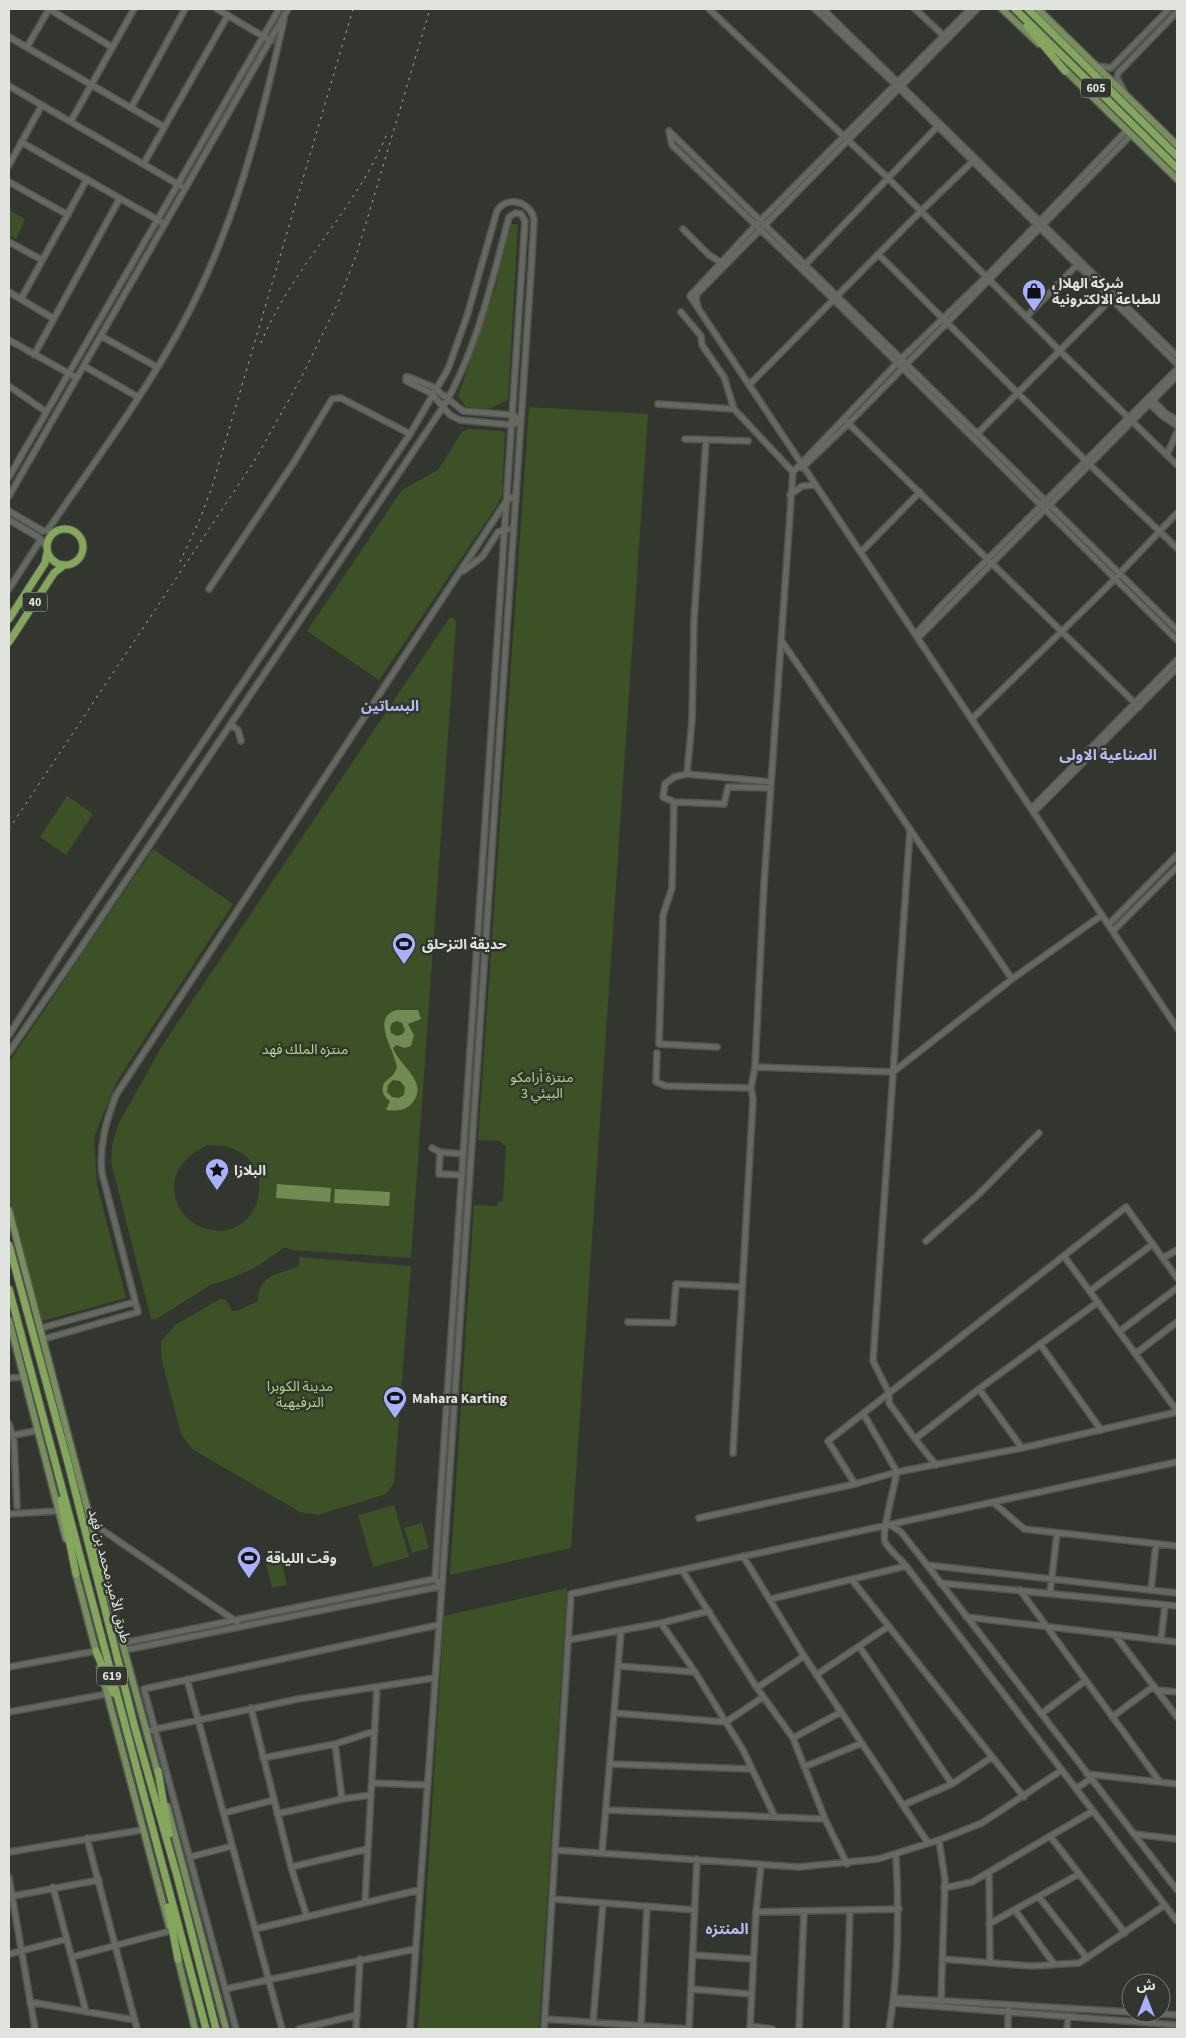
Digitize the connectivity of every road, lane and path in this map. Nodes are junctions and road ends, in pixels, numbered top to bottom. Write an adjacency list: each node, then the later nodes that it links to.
1 (49, 9): 26 (street); 27 (street)
2 (134, 9): 27 (street)
3 (185, 9): 37 (street)
4 (217, 9): 19 (street)
5 (279, 9): 23 (street)
6 (288, 9): 20 (street)
7 (710, 9): 42 (street)
8 (815, 9): 31 (street)
9 (823, 9): 31 (street)
10 (915, 9): 21 (street)
11 (970, 9): 21 (street)
12 (977, 9): 24 (street)
13 (1002, 9): 29 (main road)
14 (1013, 9): 29 (highway); 49 (highway, 605)
15 (1028, 9): 45 (highway, 605)
16 (1038, 9): 28 (main road)
17 (1169, 9): 28 (street)
18 (1177, 12): 33 (street)
19 (228, 15): 23 (street); 39 (street)
20 (284, 19): 25 (street); 102 (street)
21 (943, 35): 24 (street); 31 (street)
22 (9, 36): 26 (street)
23 (264, 36): 25 (street); 56 (street)
24 (947, 40): 31 (street)
25 (271, 41): 57 (street)
26 (27, 47): 30 (street)
27 (112, 47): 30 (street)
28 (1095, 65): 33 (main road)
29 (1065, 70): 41 (main road)
30 (91, 84): 37 (street); 38 (street)
31 (898, 85): 34 (street); 36 (street); 40 (street); 46 (street)
32 (9, 86): 35 (street)
33 (1126, 96): 44 (main road)
34 (876, 104): 36 (street); 42 (street)
35 (42, 105): 38 (street); 43 (street)
36 (882, 106): 42 (street)
37 (131, 108): 39 (street)
38 (71, 121): 47 (street)
39 (164, 127): 47 (street)
40 (937, 127): 46 (street); 51 (street)
41 (1129, 132): 53 (main road); 70 (street)
42 (845, 138): 51 (street); 68 (street); 71 (street)
43 (21, 142): 48 (street); 52 (street)
44 (1177, 145)
45 (1177, 156)
46 (975, 160): 61 (street); 70 (street)
47 (144, 163): 56 (street)
48 (9, 165)
49 (1177, 168)
50 (715, 177): 55 (street); 55 (street); 59 (street)
51 (888, 178): 61 (street); 78 (street)
52 (87, 179): 58 (street); 63 (street)
53 (1177, 179)
54 (9, 182): 63 (street)
55 (711, 182): 62 (street)
56 (178, 184): 57 (street); 65 (street)
57 (185, 189): 69 (street)
58 (120, 198): 65 (street); 89 (street)
59 (748, 209): 62 (street); 68 (street)
60 (497, 211): 64 (street); 66 (street); 109 (street)
61 (921, 211): 75 (street); 81 (street)
62 (744, 214): 72 (street)
63 (68, 216): 76 (street)
64 (509, 217): 67 (street); 114 (street)
65 (158, 219): 69 (street); 104 (street)
66 (534, 220): 67 (street); 122 (street)
67 (526, 221): 120 (street)
68 (761, 221): 71 (street); 72 (street)
69 (165, 224): 92 (street)
70 (1039, 224): 79 (street); 81 (street); 83 (street)
71 (765, 225): 72 (street); 78 (street)
72 (758, 228): 77 (street); 80 (street)
73 (683, 229): 77 (street)
74 (9, 242): 76 (street)
75 (878, 254): 84 (street); 88 (street)
76 (42, 260): 85 (street)
77 (723, 263): 107 (street)
78 (806, 264): 80 (street); 84 (street)
79 (1076, 265): 83 (street); 87 (street)
80 (800, 269): 84 (street)
81 (987, 278): 87 (street); 88 (street); 91 (street)
82 (9, 292): 85 (street)
83 (1113, 297): 94 (street); 96 (street); 99 (street)
84 (836, 298): 97 (street); 100 (street); 107 (street)
85 (21, 299): 89 (street)
86 (681, 312): 118 (street)
87 (1027, 316): 94 (street)
88 (943, 318): 90 (street); 91 (street)
89 (54, 319): 95 (street)
90 (938, 323): 91 (street); 97 (street)
91 (947, 323): 98 (street); 110 (street)
92 (101, 336): 101 (street); 102 (street)
93 (9, 340): 95 (street)
94 (1060, 351): 110 (street); 123 (street)
95 (34, 355): 104 (street)
96 (1177, 356)
97 (902, 358): 98 (street); 100 (street)
98 (906, 362): 100 (street); 129 (street)
99 (1177, 364)
100 (900, 365): 121 (street); 125 (street); 131 (street)
101 (84, 366): 106 (street); 113 (street)
102 (157, 367): 113 (street)
103 (1177, 369): 123 (street)
104 (67, 374): 106 (street); 119 (street)
105 (1177, 376): 115 (street)
106 (77, 378): 144 (street)
107 (749, 385): 137 (street)
108 (10, 387): 111 (street); 119 (street)
109 (437, 390): 112 (street); 112 (street); 114 (street)
110 (1018, 392): 129 (street); 136 (street)
111 (9, 394)
112 (434, 396): 117 (street); 130 (street)
113 (138, 397): 154 (street)
114 (447, 399): 117 (street); 120 (street)
115 (1152, 402): 123 (street); 124 (street); 127 (street)
116 (658, 404): 118 (street)
117 (443, 407): 126 (street); 182 (street)
118 (734, 409): 139 (street)
119 (46, 411): 140 (street)
120 (513, 416): 122 (street); 126 (street)
121 (844, 418): 125 (street); 137 (street)
122 (521, 420): 126 (street); 146 (street)
123 (1131, 420): 135 (street); 136 (street)
124 (1177, 420)
125 (848, 423): 137 (street); 142 (street)
126 (512, 425): 145 (street)
127 (1177, 426)
128 (1177, 432): 135 (street)
129 (978, 433): 131 (street); 147 (street)
130 (410, 434): 166 (street); 205 (street)
131 (973, 438): 148 (street)
132 (684, 439): 133 (street)
133 (706, 440): 134 (street); 184 (street)
134 (748, 441)
135 (1167, 455): 138 (street)
136 (1088, 463): 147 (street); 155 (street)
137 (802, 465): 139 (street); 141 (street)
138 (1177, 465)
139 (793, 472): 143 (street)
140 (9, 477)
141 (816, 485): 143 (street); 159 (street)
142 (920, 492): 159 (street); 160 (street)
143 (790, 495): 173 (street)
144 (9, 496)
145 (508, 500): 146 (street); 153 (street); 162 (street)
146 (516, 500): 152 (street)
147 (1047, 502): 148 (street); 163 (street)
148 (1043, 508): 160 (street); 164 (street)
149 (9, 511): 154 (street)
150 (1177, 514): 155 (street)
151 (9, 520): 156 (street)
152 (514, 525): 153 (street); 168 (street)
153 (506, 529): 162 (street); 167 (street)
154 (51, 531): 158 (highway); 161 (highway)
155 (1159, 532): 157 (street); 163 (street)
156 (41, 539): 158 (street); 165 (street)
157 (1177, 548)
158 (47, 549): 161 (highway); 169 (highway, 40)
159 (861, 552): 172 (street)
160 (991, 561): 170 (street); 172 (street)
161 (64, 565): 175 (highway, 40)
162 (460, 573): 237 (street)
163 (1119, 573): 164 (street); 171 (street)
164 (1114, 578): 170 (street); 174 (street)
165 (9, 589)
166 (209, 589)
167 (502, 589): 168 (street); 179 (street)
168 (509, 589): 180 (street)
169 (9, 619)
170 (1061, 630): 178 (street); 181 (street)
171 (1177, 630)
172 (917, 636): 181 (street)
173 (781, 640): 185 (street); 191 (street)
174 (1177, 640)
175 (9, 642)
176 (1177, 660): 178 (street)
177 (1177, 668): 178 (street)
178 (1137, 705): 190 (street)
179 (493, 713): 180 (street); 188 (street)
180 (501, 714): 189 (street)
181 (972, 719): 190 (street)
182 (231, 725): 183 (street); 207 (street)
183 (241, 741)
184 (687, 774): 185 (street); 187 (street)
185 (771, 782): 186 (street)
186 (771, 788): 187 (street); 209 (street)
187 (674, 802): 206 (street)
188 (487, 809): 189 (street); 197 (street)
189 (494, 810): 198 (street)
190 (1033, 810): 196 (street)
191 (910, 830): 201 (street); 210 (street)
192 (1177, 855): 194 (street)
193 (1177, 867): 195 (street)
194 (1139, 894): 195 (street); 199 (street)
195 (1144, 900): 200 (street)
196 (1102, 915): 199 (street); 201 (street)
197 (479, 917): 198 (street); 202 (street)
198 (487, 918): 203 (street)
199 (1108, 924): 200 (street)
200 (1113, 931): 204 (street)
201 (1012, 979): 210 (street)
202 (473, 1014): 203 (street); 213 (street)
203 (481, 1014): 214 (street)
204 (1177, 1028)
205 (9, 1036)
206 (717, 1047)
207 (9, 1052)
208 (657, 1053): 211 (street)
209 (755, 1067): 210 (street); 211 (street)
210 (893, 1072): 252 (street)
211 (751, 1088): 233 (street)
212 (1039, 1133): 224 (street)
213 (464, 1145): 214 (street); 217 (street)
214 (472, 1146): 220 (street)
215 (432, 1148): 216 (street)
216 (440, 1152): 217 (street); 218 (street)
217 (464, 1154): 218 (street)
218 (462, 1175): 219 (street)
219 (461, 1189): 220 (street); 222 (street)
220 (468, 1190): 223 (street)
221 (9, 1210): 242 (main road)
222 (459, 1225): 223 (street); 230 (street)
223 (466, 1226): 231 (street)
224 (926, 1241)
225 (1153, 1244): 228 (street); 229 (street); 236 (street)
226 (9, 1245): 266 (highway, طريق الأمير محمد بن فهد / 619)
227 (1177, 1250): 229 (street)
228 (1064, 1256): 236 (street); 252 (street)
229 (1163, 1258): 232 (street)
230 (456, 1262): 231 (street); 246 (street)
231 (464, 1263): 247 (street)
232 (1177, 1278)
233 (741, 1287): 240 (street); 264 (street)
234 (1177, 1288): 243 (street)
235 (9, 1289): 260 (highway, طريق الأمير محمد بن فهد / 619)
236 (1090, 1290): 238 (street)
237 (135, 1302): 242 (street); 244 (street)
238 (1098, 1302): 243 (street); 245 (street)
239 (9, 1320): 250 (main road)
240 (628, 1322)
241 (1177, 1322): 248 (street)
242 (41, 1328): 244 (main road)
243 (1120, 1331): 248 (street)
244 (44, 1339): 275 (main road)
245 (1040, 1344): 251 (street); 257 (street)
246 (451, 1345): 247 (street); 261 (street)
247 (458, 1346): 262 (street)
248 (1136, 1354): 253 (street)
249 (9, 1378): 250 (street)
250 (24, 1378): 256 (main road)
251 (979, 1389): 259 (street); 263 (street)
252 (889, 1392): 254 (street); 259 (street)
253 (1177, 1412): 257 (street)
254 (863, 1413): 268 (street); 269 (street)
255 (9, 1424): 258 (street)
256 (39, 1430): 258 (street); 272 (main road)
257 (1101, 1430): 263 (street)
258 (10, 1435): 271 (street)
259 (915, 1439): 267 (street)
260 (49, 1441): 286 (highway); 340 (highway, طريق الأمير محمد بن فهد / 619)
261 (444, 1442): 262 (street); 277 (street)
262 (452, 1442): 278 (street)
263 (1022, 1448): 267 (street)
264 (733, 1453)
265 (1177, 1462): 270 (street)
266 (68, 1463): 290 (highway); 391 (highway, طريق الأمير محمد بن فهد / 619)
267 (936, 1465): 268 (street)
268 (897, 1472): 269 (street); 276 (street)
269 (856, 1484): 274 (street)
270 (993, 1502): 276 (street); 279 (street)
271 (17, 1506)
272 (58, 1512): 273 (street); 286 (main road)
273 (9, 1514)
274 (699, 1518)
275 (92, 1523): 290 (main road); 302 (street)
276 (887, 1523): 282 (street); 283 (street); 284 (street)
277 (438, 1527): 278 (street); 287 (street)
278 (446, 1527): 292 (street)
279 (1056, 1533): 280 (street); 288 (street)
280 (1156, 1544): 281 (street); 294 (street)
281 (1177, 1546)
282 (743, 1556): 285 (street); 297 (street)
283 (927, 1565): 288 (street); 291 (street)
284 (906, 1566): 289 (street); 350 (street)
285 (682, 1570): 300 (street); 310 (street)
286 (76, 1574): 315 (main road)
287 (435, 1579): 292 (street); 302 (street)
288 (1051, 1579): 294 (street); 295 (street)
289 (852, 1580): 297 (street); 307 (street)
290 (106, 1583): 314 (main road)
291 (940, 1583): 293 (street); 301 (street)
292 (442, 1586): 305 (street); 306 (street)
293 (1020, 1590): 295 (street); 304 (street)
294 (1151, 1590): 296 (street)
295 (1050, 1593): 298 (street)
296 (1177, 1593)
297 (771, 1599): 316 (street)
298 (1165, 1605): 299 (street); 311 (street)
299 (1177, 1606)
300 (709, 1611): 303 (street); 325 (street)
301 (966, 1617): 304 (street); 334 (street)
302 (236, 1621): 306 (street); 314 (street)
303 (661, 1623): 308 (street); 319 (street)
304 (1043, 1624): 309 (street); 323 (street)
305 (438, 1625): 321 (street); 322 (street)
306 (241, 1626): 314 (street)
307 (889, 1626): 313 (street); 345 (street)
308 (621, 1631): 310 (street); 317 (street)
309 (1115, 1635): 311 (street); 326 (street)
310 (568, 1640): 380 (street)
311 (1161, 1640): 312 (street)
312 (1177, 1642)
313 (859, 1646): 320 (street); 356 (street)
314 (124, 1647): 339 (main road)
315 (96, 1651): 318 (street); 328 (main road); 340 (highway)
316 (804, 1656): 320 (street); 325 (street)
317 (618, 1666): 319 (street); 333 (street)
318 (9, 1667)
319 (695, 1672): 338 (street)
320 (816, 1674): 332 (street)
321 (434, 1678): 324 (street); 355 (street)
322 (188, 1679): 337 (street); 339 (street)
323 (1085, 1681): 334 (street); 335 (street)
324 (377, 1687): 330 (street); 341 (street)
325 (757, 1688): 329 (street)
326 (1155, 1688): 327 (street); 335 (street); 336 (street)
327 (1177, 1692)
328 (107, 1694): 331 (street); 370 (main road)
329 (763, 1697): 338 (street); 342 (street)
330 (251, 1708): 337 (street); 346 (street)
331 (9, 1712)
332 (841, 1712): 342 (street); 343 (street)
333 (614, 1713): 338 (street); 347 (street)
334 (1041, 1714): 352 (street)
335 (1112, 1717): 353 (street)
336 (1177, 1717)
337 (200, 1720): 339 (street); 366 (street)
338 (726, 1722): 349 (street)
339 (150, 1730): 351 (main road); 384 (street)
340 (126, 1731): 371 (highway, طريق الأمير محمد بن فهد / 619)
341 (375, 1731): 344 (street); 354 (street)
342 (793, 1738): 348 (street)
343 (862, 1743): 348 (street); 363 (street)
344 (335, 1744): 346 (street); 361 (street)
345 (992, 1757): 356 (street); 360 (street)
346 (264, 1758): 362 (street)
347 (610, 1764): 349 (street); 364 (street)
348 (804, 1767): 369 (street)
349 (752, 1769): 368 (street)
350 (1062, 1770): 358 (street); 360 (street)
351 (158, 1771): 391 (highway); 455 (main road)
352 (1088, 1776): 353 (street); 358 (street); 372 (street)
353 (1160, 1782): 357 (street)
354 (372, 1783): 355 (street); 359 (street)
355 (426, 1784): 396 (street)
356 (952, 1784): 363 (street)
357 (1177, 1784)
358 (1076, 1789): 365 (street)
359 (371, 1795): 361 (street); 379 (street)
360 (1024, 1797): 376 (street)
361 (342, 1798): 367 (street)
362 (274, 1800): 366 (street); 367 (street)
363 (903, 1805): 377 (street)
364 (606, 1810): 368 (street); 382 (street)
365 (1093, 1811): 373 (street); 403 (street)
366 (224, 1813): 378 (street)
367 (278, 1814): 387 (street)
368 (774, 1815): 369 (street)
369 (825, 1819): 386 (street)
370 (142, 1830): 374 (street); 415 (main road)
371 (153, 1833): 425 (highway); 453 (highway, طريق الأمير محمد بن فهد / 619)
372 (1134, 1834): 375 (street); 397 (street)
373 (1050, 1836): 389 (street); 390 (street)
374 (87, 1838): 381 (street); 393 (street)
375 (1177, 1839)
376 (939, 1840): 377 (street); 395 (street)
377 (928, 1843): 383 (street)
378 (232, 1846): 384 (street); 414 (street)
379 (367, 1849): 387 (street); 401 (street)
380 (555, 1850): 382 (street); 400 (street)
381 (9, 1852)
382 (602, 1853): 385 (street)
383 (896, 1855): 386 (street); 405 (street)
384 (190, 1857): 432 (street)
385 (697, 1859): 388 (street); 406 (street)
386 (847, 1864): 388 (street)
387 (291, 1866): 411 (street)
388 (761, 1866): 409 (street)
389 (989, 1872): 395 (street); 413 (street)
390 (1079, 1874): 399 (street); 416 (street)
391 (177, 1876): 454 (highway, طريق الأمير محمد بن فهد / 619)
392 (9, 1878): 398 (street)
393 (99, 1880): 394 (street); 418 (street)
394 (53, 1887): 398 (street); 417 (street)
395 (944, 1888): 427 (street)
396 (419, 1890): 401 (street); 419 (street)
397 (1177, 1890)
398 (13, 1896): 420 (street)
399 (1039, 1897): 407 (street); 424 (street)
400 (552, 1899): 402 (street); 444 (street)
401 (365, 1902): 411 (street)
402 (603, 1903): 404 (street); 446 (street)
403 (1165, 1905): 412 (street); 416 (street)
404 (647, 1906): 406 (street); 448 (street)
405 (899, 1909): 408 (street); 435 (street)
406 (695, 1910): 422 (street)
407 (1015, 1910): 413 (street); 430 (street)
408 (850, 1911): 410 (street); 465 (street)
409 (756, 1912): 410 (street); 426 (street)
410 (804, 1912): 464 (street)
411 (306, 1917): 414 (street)
412 (1177, 1921)
413 (989, 1924): 429 (street)
414 (255, 1929): 431 (street)
415 (170, 1931): 418 (street); 425 (main road)
416 (1126, 1933): 424 (street)
417 (67, 1940): 420 (street); 423 (street)
418 (116, 1944): 423 (street); 445 (street)
419 (415, 1949): 428 (street); 460 (street)
420 (22, 1951): 421 (street); 437 (street)
421 (9, 1954)
422 (693, 1955): 426 (street); 433 (street)
423 (72, 1957): 440 (street)
424 (1087, 1958): 430 (street)
425 (178, 1959): 452 (main road)
426 (753, 1959): 434 (street)
427 (942, 1959): 429 (street); 436 (street)
428 (360, 1960): 431 (street); 442 (street)
429 (990, 1962): 430 (street)
430 (1054, 1964)
431 (267, 1979): 432 (street); 457 (street)
432 (225, 1989): 456 (street)
433 (691, 1989): 434 (street); 462 (street)
434 (752, 1994): 449 (street)
435 (894, 2000): 436 (street); 441 (street); 466 (street)
436 (940, 2001): 438 (street)
437 (30, 2002): 440 (street); 450 (street)
438 (1008, 2005): 439 (street); 441 (street)
439 (1121, 2011)
440 (86, 2012): 445 (street)
441 (1008, 2012): 443 (street); 467 (street)
442 (357, 2015): 458 (street); 459 (street)
443 (1068, 2016): 447 (street); 468 (street)
444 (545, 2019): 446 (street); 461 (street)
445 (134, 2020): 451 (street)
446 (593, 2022): 448 (street)
447 (1177, 2025)
448 (641, 2026): 462 (street)
449 (750, 2028): 463 (street)
450 (35, 2029)
451 (137, 2029)
452 (195, 2029)
453 (206, 2029)
454 (216, 2029)
455 (226, 2029)
456 (236, 2029)
457 (282, 2029)
458 (299, 2029)
459 (356, 2029)
460 (410, 2029)
461 (544, 2029)
462 (689, 2029)
463 (772, 2029)
464 (800, 2029)
465 (846, 2029)
466 (889, 2029)
467 (1008, 2029)
468 (1067, 2029)

